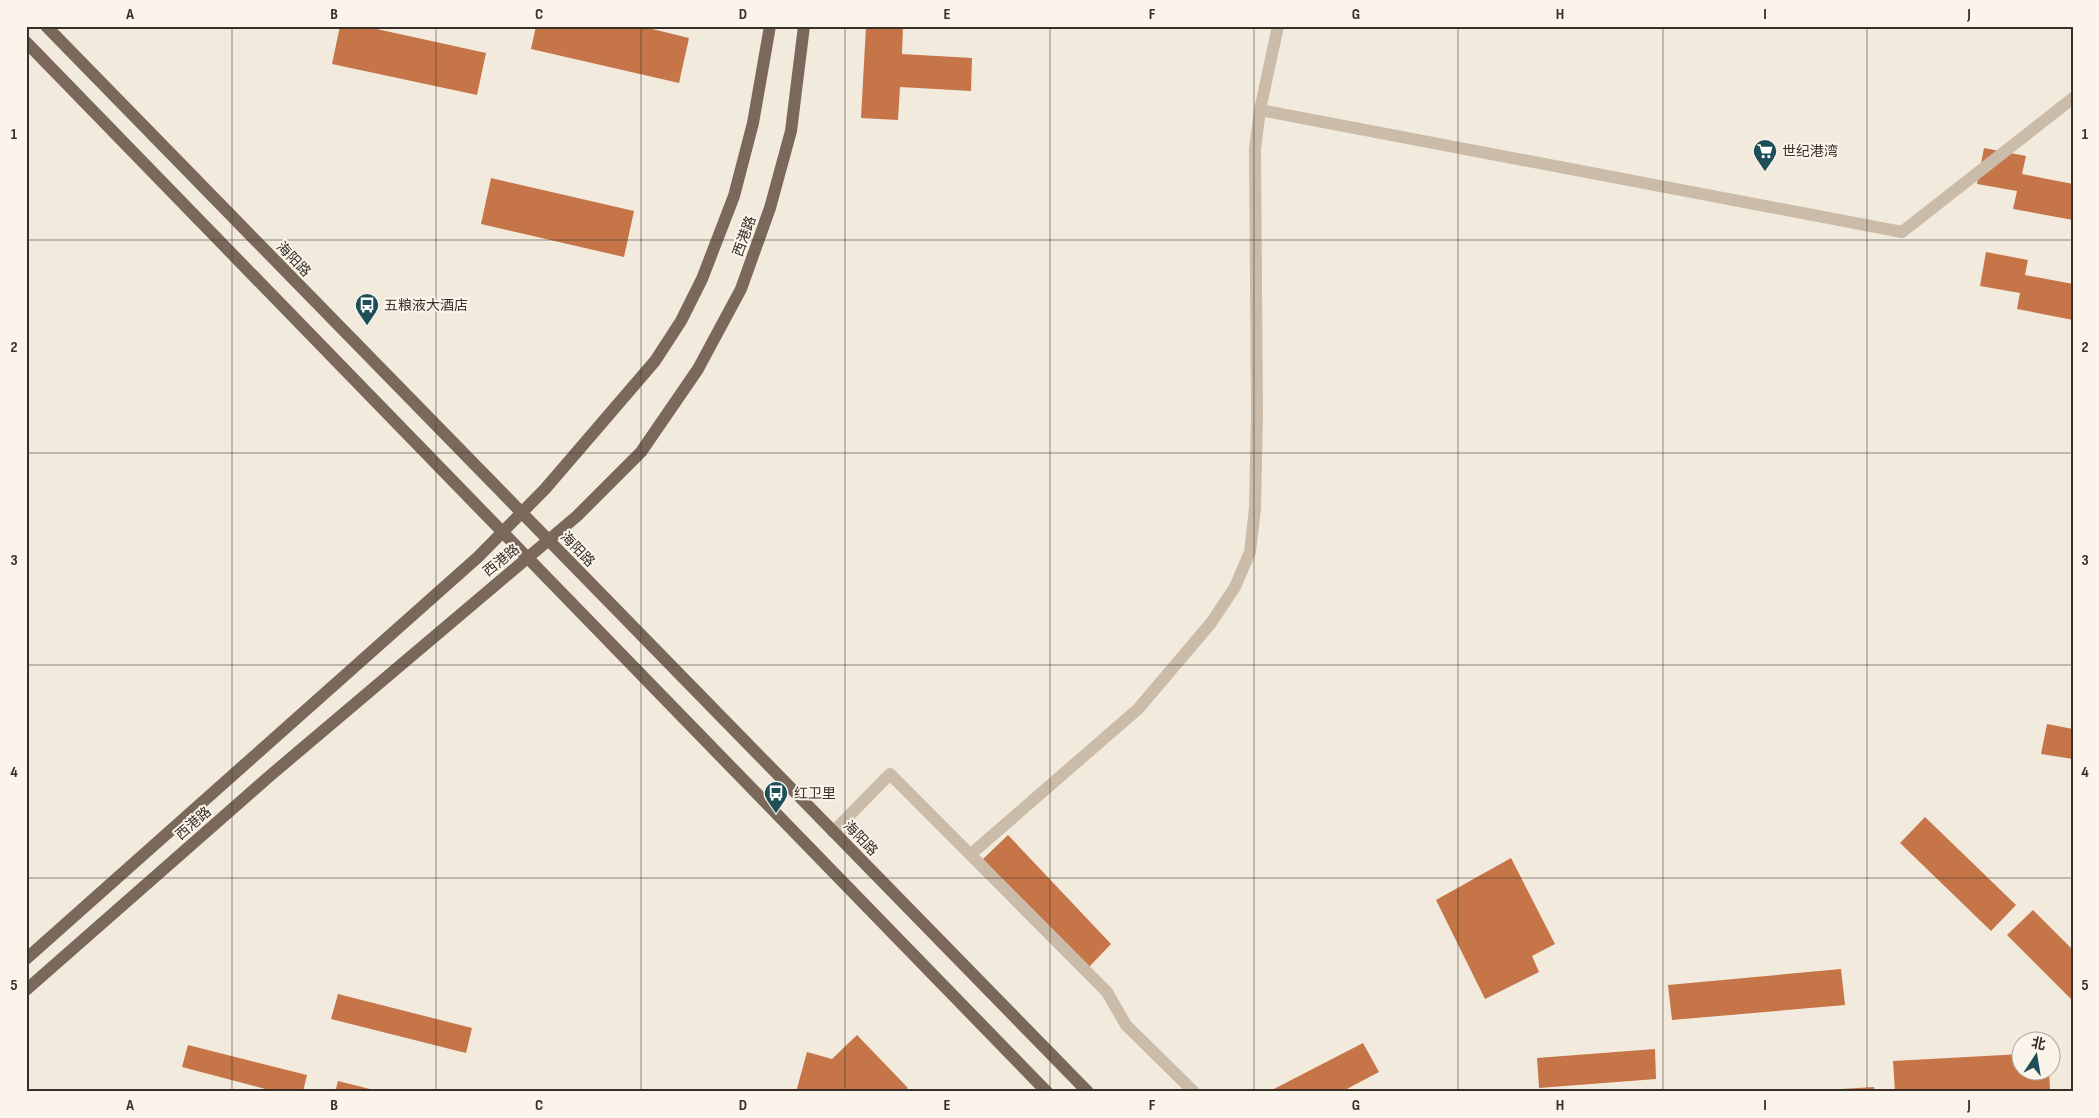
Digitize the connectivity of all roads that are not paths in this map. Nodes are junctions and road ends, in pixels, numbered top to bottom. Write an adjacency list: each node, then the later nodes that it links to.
1 (46, 26): 8 (main road, 海阳路)
2 (770, 26): 8 (main road, 西港路)
3 (804, 26): 10 (main road, 西港路)
4 (1278, 26): 7 (street)
5 (26, 42): 9 (main road)
6 (2073, 98): 7 (street)
7 (1260, 110): 13 (street)
8 (521, 514): 9 (main road, 西港路); 10 (main road, 海阳路)
9 (503, 532): 11 (main road); 14 (main road, 西港路)
10 (549, 540): 11 (main road, 西港路); 12 (main road, 海阳路)
11 (528, 558): 15 (main road, 西港路); 16 (main road)
12 (833, 832): 13 (street); 17 (main road, 海阳路)
13 (971, 854): 18 (street)
14 (26, 958)
15 (26, 990)
16 (1047, 1092)
17 (1088, 1092)
18 (1194, 1092)

